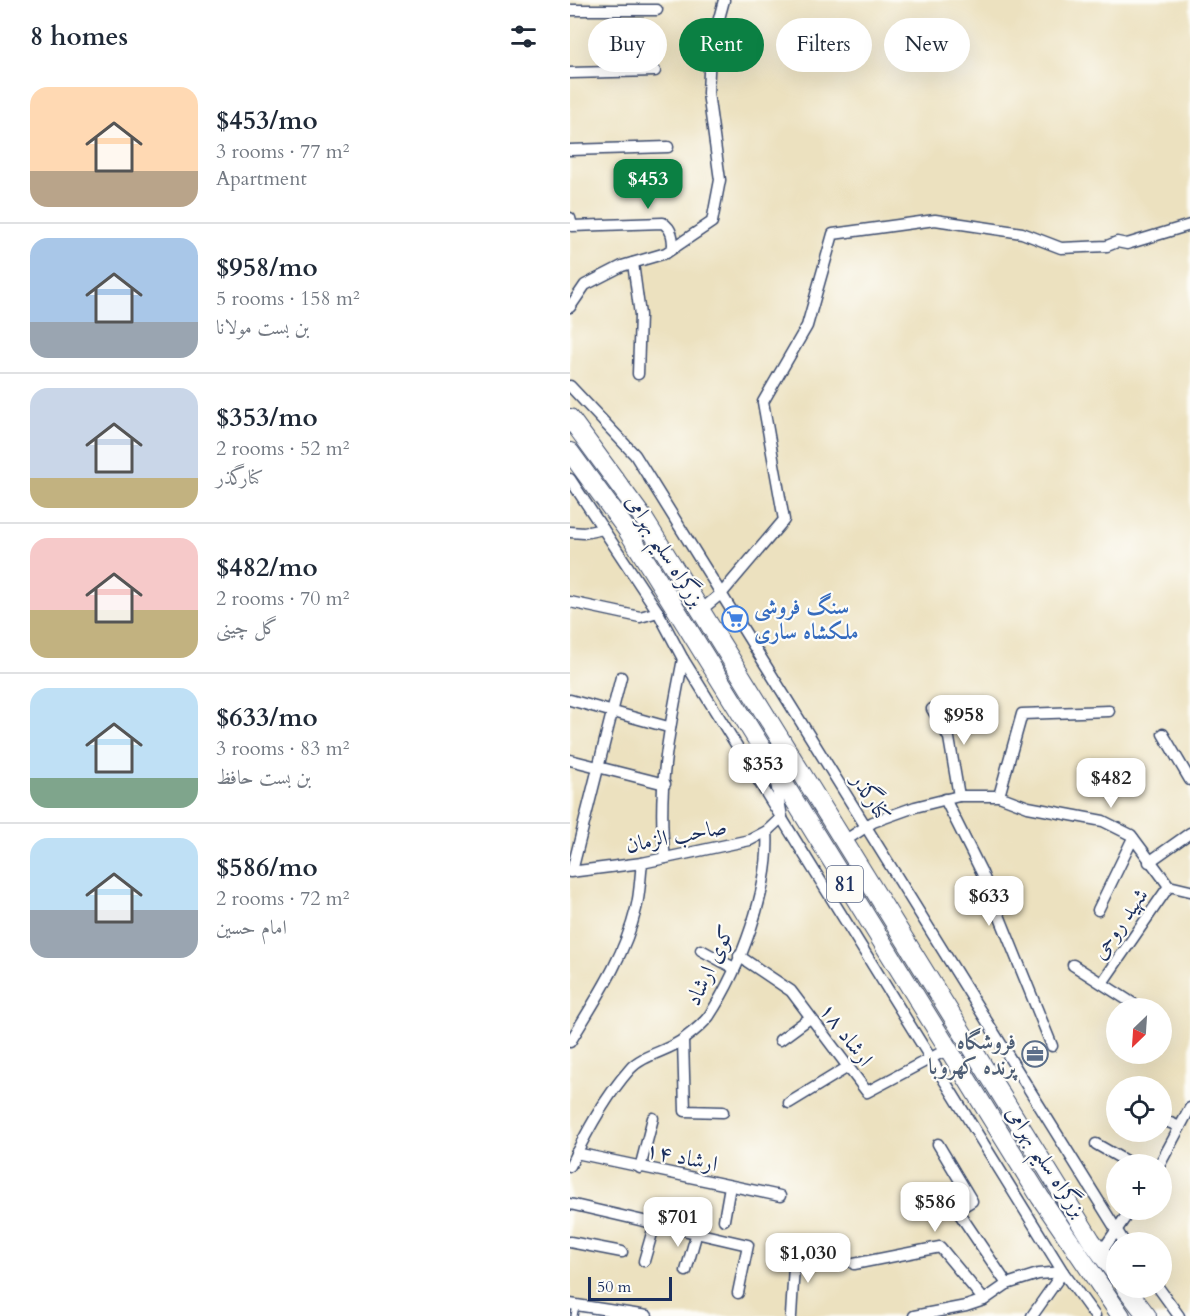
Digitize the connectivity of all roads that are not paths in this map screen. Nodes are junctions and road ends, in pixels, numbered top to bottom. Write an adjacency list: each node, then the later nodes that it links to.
1 (724, 0): 10 (street)
2 (570, 10): 3 (street)
3 (657, 10)
4 (612, 72): 5 (street)
5 (570, 73)
6 (668, 147): 7 (street)
7 (570, 150)
8 (570, 218): 10 (street)
9 (1190, 225): 20 (street)
10 (673, 247): 11 (street)
11 (633, 263): 12 (street); 13 (street)
12 (570, 307)
13 (638, 375)
14 (570, 386): 20 (street, کنارگذر)
15 (570, 418): 22 (highway, بزرگراه سلیم بهرامی / 81)
16 (570, 452): 33 (highway, بزرگراه سلیم بهرامی / 81)
17 (570, 479): 18 (street)
18 (603, 529): 19 (street); 23 (street)
19 (570, 532)
20 (722, 593): 22 (street); 41 (street, کنارگذر)
21 (570, 602): 23 (street)
22 (701, 610): 45 (highway, بزرگراه سلیم بهرامی / 81)
23 (658, 612): 24 (street)
24 (683, 659): 30 (street); 40 (street)
25 (621, 677): 28 (street)
26 (570, 700): 28 (street)
27 (932, 709): 37 (street)
28 (612, 711): 30 (street); 34 (street)
29 (1109, 711): 38 (street)
30 (668, 727): 36 (street)
31 (1163, 734): 35 (street)
32 (570, 760): 34 (street)
33 (773, 767): 40 (street); 52 (highway, بزرگراه سلیم بهرامی / 81)
34 (598, 768): 36 (street); 49 (street)
35 (1190, 780)
36 (664, 784): 46 (street)
37 (959, 796): 38 (street); 39 (street)
38 (999, 796): 44 (street)
39 (945, 799): 41 (street); 65 (street)
40 (782, 817): 42 (street, صاحب الزمان); 50 (street)
41 (867, 826): 45 (street); 90 (street, کنارگذر)
42 (767, 831): 46 (street, صاحب الزمان); 56 (street, کوی ارشاد)
43 (1190, 833): 48 (street)
44 (1133, 838): 48 (street); 54 (street)
45 (843, 842): 95 (highway, بزرگراه سلیم بهرامی / 81)
46 (665, 858): 47 (street, صاحب الزمان)
47 (642, 862): 49 (street, صاحب الزمان); 64 (street)
48 (1149, 862): 51 (street)
49 (571, 872)
50 (818, 876): 52 (street); 67 (street)
51 (1169, 886): 53 (street); 59 (street, شهید روحی)
52 (848, 889): 66 (highway, بزرگراه سلیم بهرامی / 81)
53 (1190, 891)
54 (1098, 910)
55 (701, 950): 58 (street)
56 (739, 956): 58 (street, کوی ارشاد); 61 (street, ارشاد ۱۸)
57 (1073, 965): 59 (street)
58 (734, 968): 62 (street, کوی ارشاد)
59 (1102, 983): 60 (street)
60 (1125, 998)
61 (810, 1018): 63 (street); 68 (street, ارشاد ۱۸)
62 (683, 1040): 71 (street); 77 (street, کوی ارشاد)
63 (780, 1040)
64 (570, 1042)
65 (1052, 1046)
66 (948, 1049): 67 (street); 84 (highway, بزرگراه سلیم بهرامی / 81)
67 (931, 1059): 68 (street, ارشاد ۱۸); 86 (street)
68 (848, 1067): 69 (street)
69 (789, 1102)
70 (1190, 1108): 74 (street)
71 (723, 1112)
72 (653, 1118): 81 (street)
73 (1172, 1124): 74 (street)
74 (1180, 1127): 79 (street)
75 (938, 1144): 101 (street)
76 (1096, 1144): 78 (street)
77 (576, 1153): 80 (street, کوی ارشاد); 81 (street, ارشاد ۱۴)
78 (1114, 1154)
79 (1165, 1154)
80 (570, 1166)
81 (640, 1168): 82 (street, ارشاد ۱۴)
82 (730, 1186): 83 (street, ارشاد ۱۴); 87 (street)
83 (780, 1196)
84 (1040, 1197): 86 (street); 113 (highway, بزرگراه سلیم بهرامی / 81)
85 (570, 1204): 89 (street)
86 (1021, 1205): 100 (street)
87 (724, 1220)
88 (1124, 1220): 90 (street)
89 (655, 1223): 91 (street); 96 (street)
90 (1116, 1231): 95 (street)
91 (697, 1232): 99 (street); 102 (street)
92 (570, 1242): 94 (street)
93 (795, 1249): 109 (street)
94 (622, 1252)
95 (1100, 1254): 97 (highway, بزرگراه سلیم بهرامی / 81)
96 (644, 1261)
97 (1106, 1262)
98 (854, 1264): 105 (street)
99 (686, 1271)
100 (1063, 1272): 101 (street); 111 (street); 112 (street)
101 (1007, 1284): 105 (street)
102 (738, 1293)
103 (1133, 1298): 114 (highway)
104 (1166, 1298): 115 (street)
105 (984, 1299): 110 (street)
106 (573, 1308): 107 (street)
107 (614, 1313): 108 (street)
108 (647, 1316)
109 (791, 1316)
110 (914, 1316)
111 (1032, 1316)
112 (1095, 1316)
113 (1121, 1316)
114 (1147, 1316)
115 (1179, 1316)

